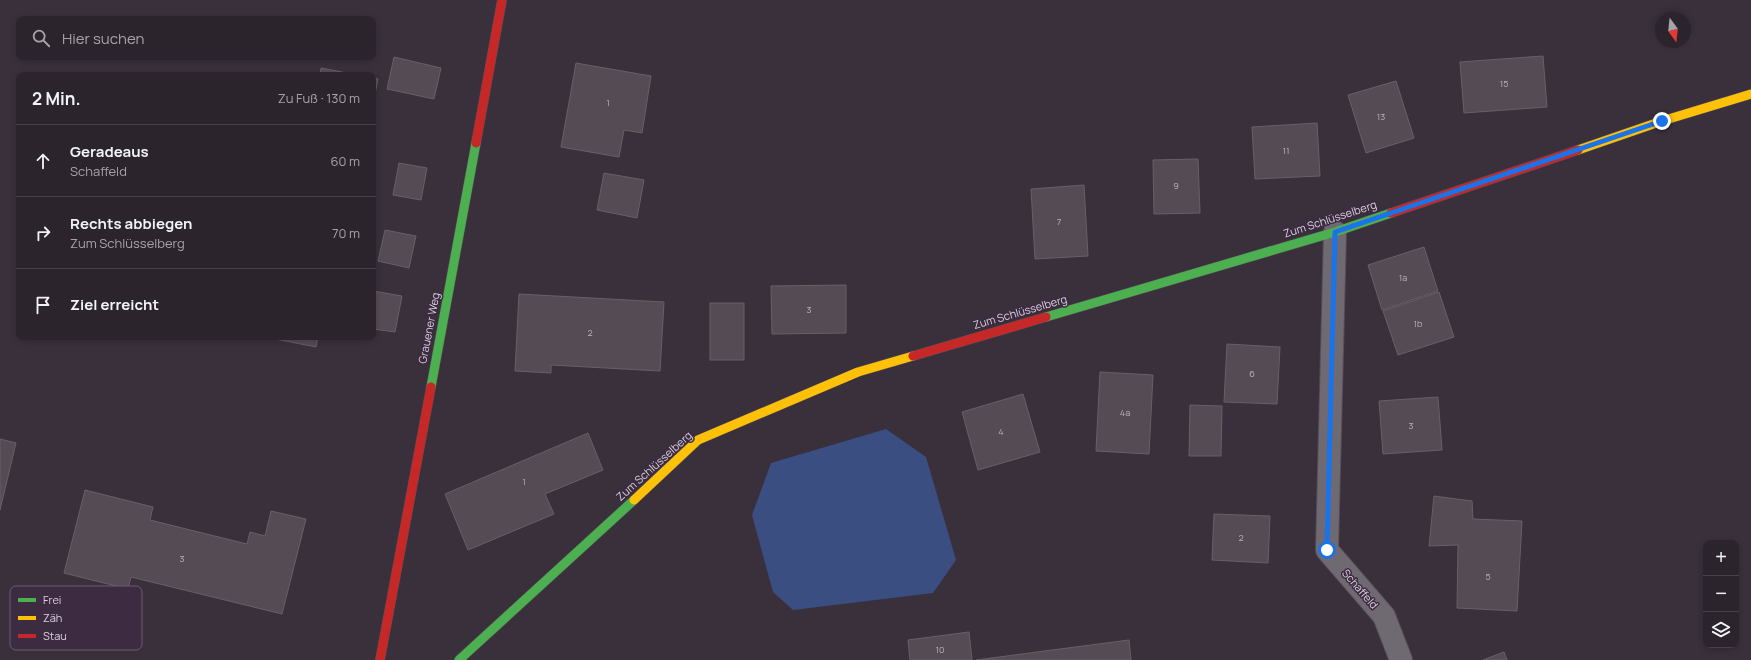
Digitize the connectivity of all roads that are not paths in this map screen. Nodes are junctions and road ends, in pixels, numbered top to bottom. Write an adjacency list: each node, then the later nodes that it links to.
1 (502, 0): 4 (street, Grauener Weg)
2 (1751, 94): 3 (street, Zum Schlüsselberg)
3 (1335, 232): 5 (street, Zum Schlüsselberg); 6 (street, Schaffeld)
4 (380, 660)
5 (459, 660)
6 (1401, 660)

